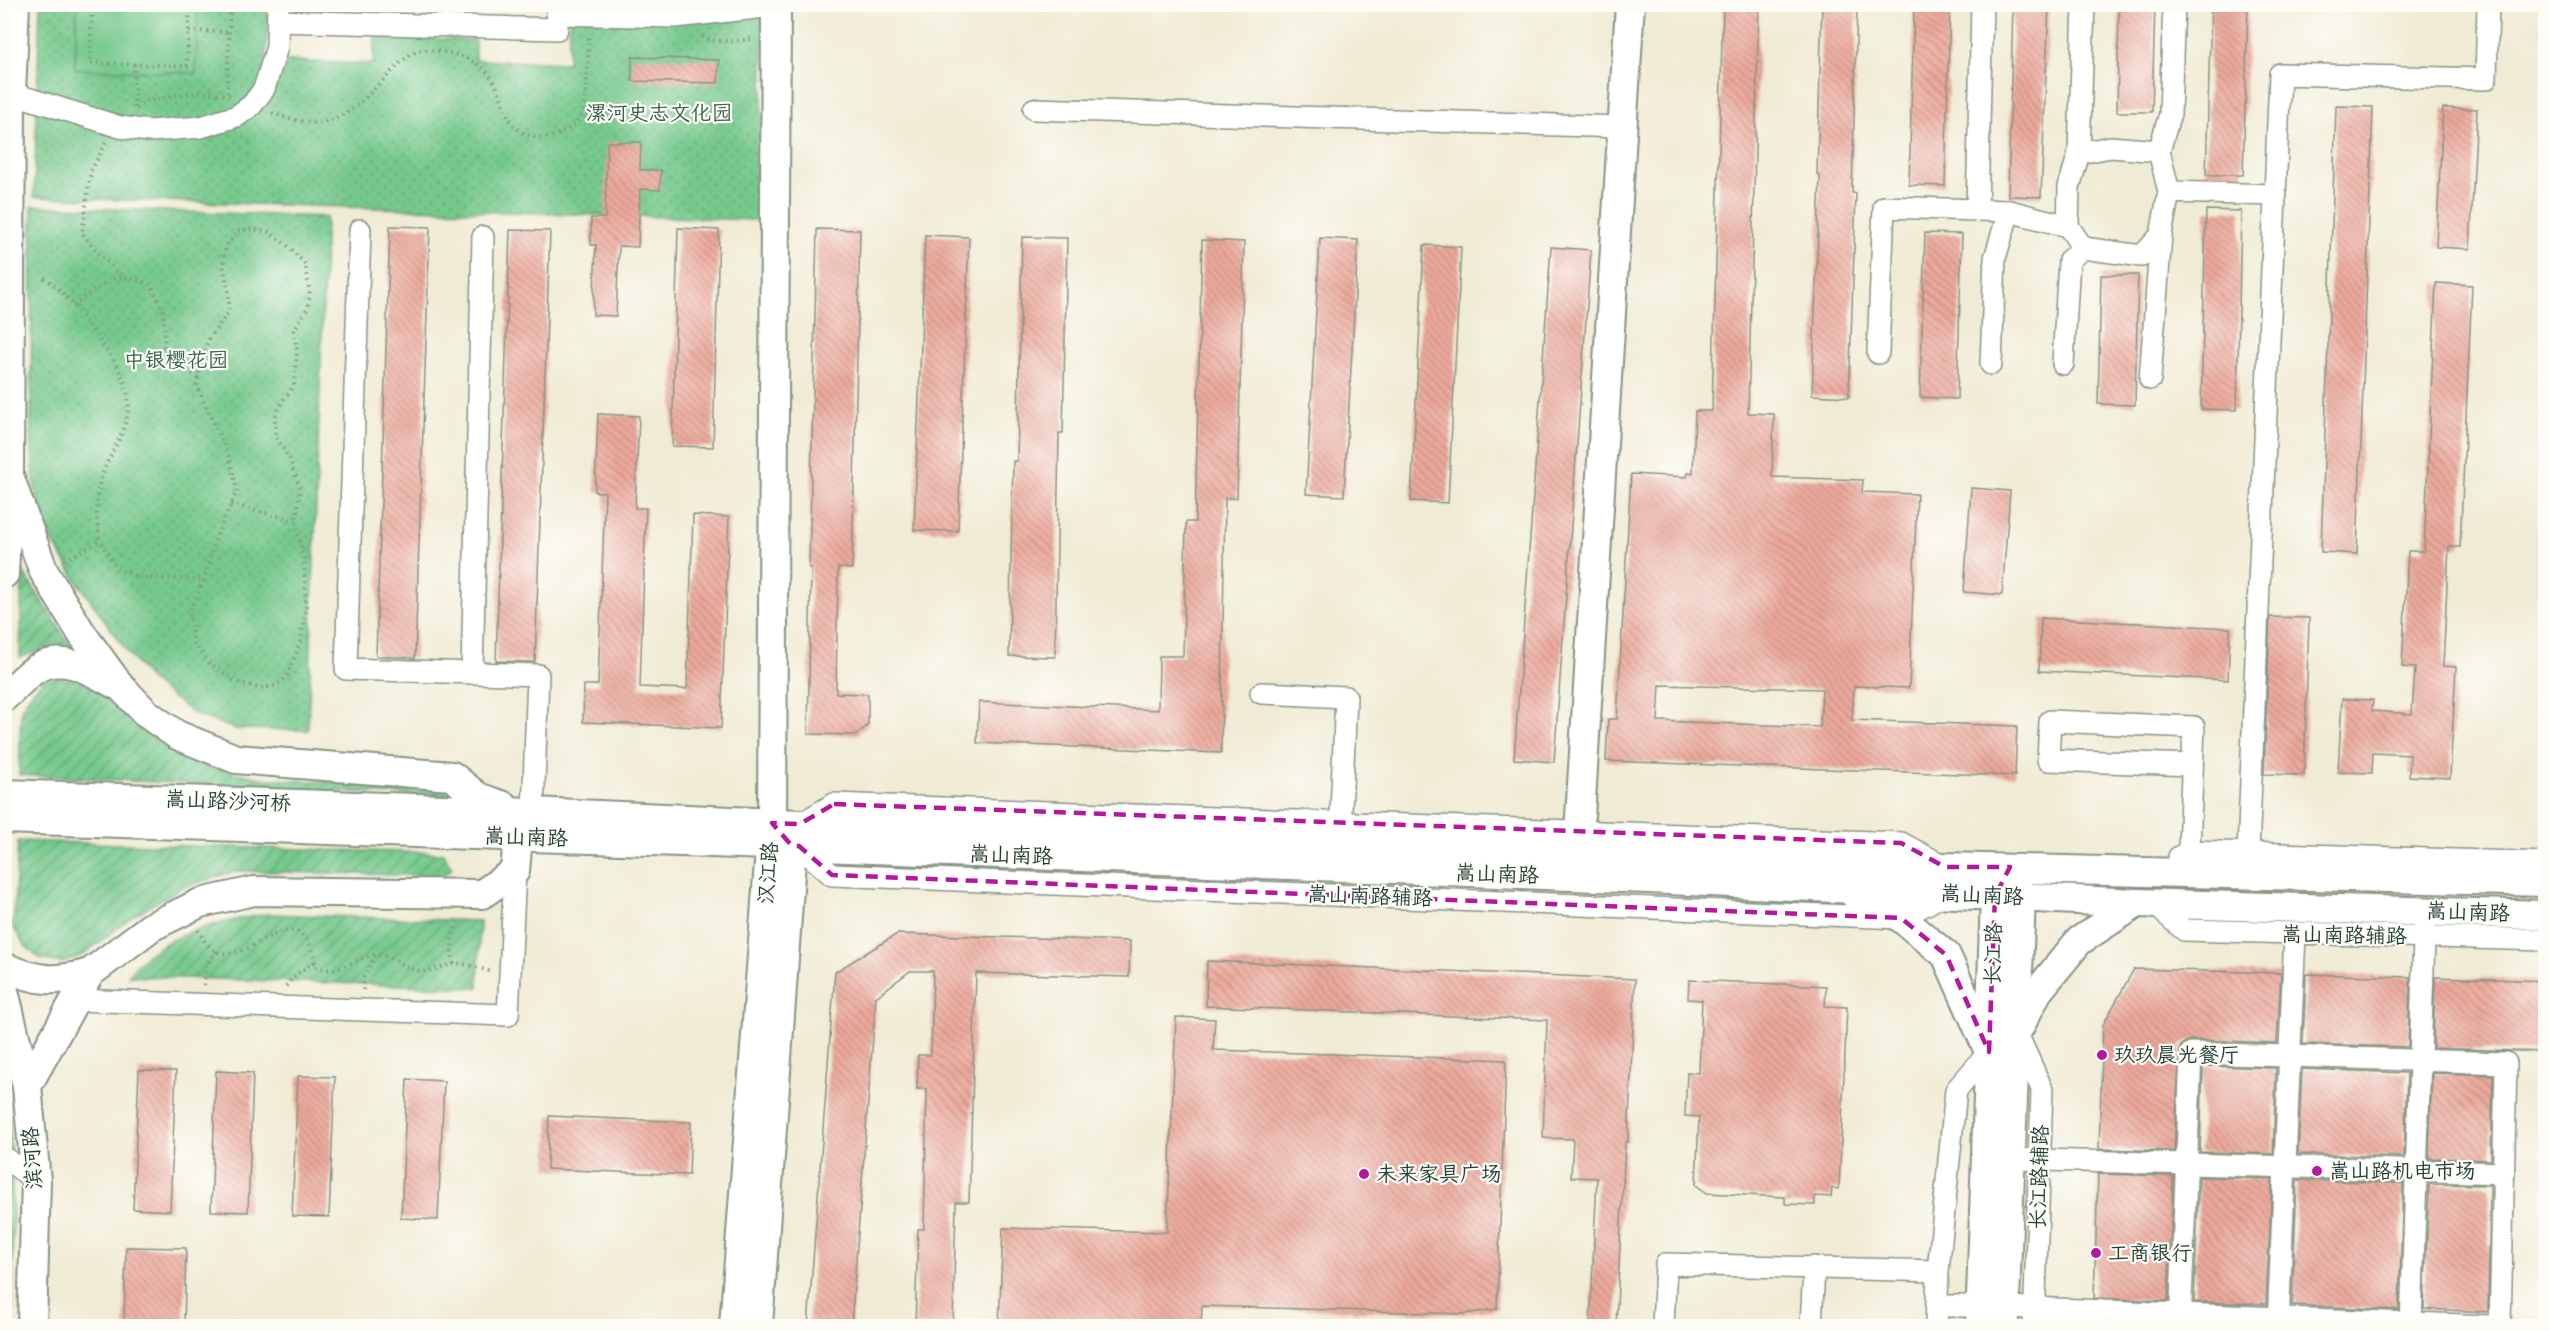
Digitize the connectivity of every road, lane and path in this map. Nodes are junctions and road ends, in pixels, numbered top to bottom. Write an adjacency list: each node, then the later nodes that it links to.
1 (15, 4): 17 (main road)
2 (92, 4): 16 (path)
3 (190, 4): 14 (path)
4 (230, 4): 15 (path)
5 (1630, 4): 22 (main road)
6 (1982, 4): 27 (street)
7 (2084, 4): 24 (street)
8 (2174, 4): 23 (street)
9 (2488, 4): 26 (street)
10 (776, 5): 13 (street); 59 (main road)
11 (558, 9): 12 (street); 13 (street)
12 (278, 13): 19 (street)
13 (597, 17): 19 (path)
14 (189, 31): 15 (path); 16 (path)
15 (229, 32): 18 (path)
16 (134, 64): 18 (path)
17 (11, 93): 21 (street); 42 (main road)
18 (227, 93): 19 (path)
19 (252, 105): 21 (street)
20 (1034, 109): 22 (street)
21 (120, 127): 35 (path)
22 (1623, 127): 60 (main road)
23 (2159, 151): 24 (street); 25 (street)
24 (2079, 153): 29 (street)
25 (2169, 192): 26 (street); 31 (street)
26 (2276, 195): 62 (street)
27 (1977, 210): 28 (street); 37 (street)
28 (2009, 211): 29 (street); 38 (street)
29 (2068, 226): 33 (street)
30 (360, 230): 50 (street)
31 (2161, 235): 33 (street); 41 (street)
32 (483, 237): 50 (street)
33 (2083, 248): 39 (street)
34 (44, 278): 36 (path)
35 (124, 278): 36 (path); 40 (path)
36 (74, 306): 46 (path)
37 (1878, 353)
38 (1991, 364)
39 (2062, 364)
40 (198, 378): 44 (path); 45 (path)
41 (2150, 380)
42 (7, 396): 43 (main road)
43 (9, 476): 47 (main road); 48 (main road)
44 (231, 504): 45 (path); 49 (path)
45 (296, 521): 49 (path)
46 (100, 541): 47 (path); 49 (path)
47 (44, 573): 51 (main road)
48 (4, 574)
49 (204, 580)
50 (472, 673): 57 (street)
51 (118, 685): 53 (main road); 57 (main road)
52 (1261, 693): 61 (street)
53 (4, 697)
54 (2192, 765): 54 (street); 63 (street)
55 (4, 794): 58 (main road, 嵩山路沙河桥)
56 (4, 819): 58 (main road, 嵩山路沙河桥)
57 (524, 820): 58 (main road, 嵩山南路); 59 (main road, 嵩山南路); 66 (main road)
58 (450, 822)
59 (787, 837): 61 (main road, 嵩山南路); 61 (street); 76 (street, 嵩山南路辅路); 116 (main road, 汉江路); 117 (main road, 汉江路)
60 (1578, 839): 61 (main road, 嵩山南路); 67 (main road); 69 (main road, 嵩山南路)
61 (1340, 844): 67 (main road, 嵩山南路)
62 (2248, 853): 63 (street); 64 (street)
63 (2189, 862): 65 (main road, 嵩山南路); 70 (main road, 嵩山南路)
64 (2546, 863)
65 (2010, 867): 69 (main road, 嵩山南路); 73 (main road, 长江路)
66 (515, 871): 72 (main road); 88 (street)
67 (1577, 877): 68 (main road, 嵩山南路)
68 (1647, 879): 71 (main road, 嵩山南路); 76 (street)
69 (1946, 880): 71 (main road, 嵩山南路); 73 (main road, 嵩山南路); 78 (street)
70 (2546, 882)
71 (1844, 889): 78 (main road)
72 (468, 893): 75 (main road); 85 (path)
73 (2008, 897): 74 (main road, 嵩山南路); 94 (main road, 长江路); 95 (main road, 长江路)
74 (2145, 903): 79 (main road, 嵩山南路); 80 (street, 嵩山南路辅路); 94 (main road)
75 (188, 909): 82 (path); 87 (main road)
76 (1675, 909): 78 (street, 嵩山南路辅路)
77 (2546, 915): 79 (main road, 嵩山南路)
78 (1901, 918): 95 (main road)
79 (2425, 924): 80 (street, 嵩山南路辅路); 81 (street, 嵩山南路辅路); 97 (street)
80 (2295, 933): 96 (street)
81 (2546, 940)
82 (217, 951): 84 (path); 91 (path)
83 (376, 955): 84 (path); 85 (path); 93 (path)
84 (315, 962): 92 (path)
85 (454, 964): 88 (path)
86 (4, 967): 87 (main road)
87 (90, 973): 90 (main road)
88 (510, 976): 93 (street)
89 (4, 991): 98 (main road, 滨河路)
90 (73, 1000): 91 (street); 98 (main road)
91 (202, 1004): 92 (street)
92 (284, 1007): 93 (street)
93 (362, 1010)
94 (2016, 1033): 100 (main road, 长江路); 101 (street, 长江路辅路)
95 (1989, 1052): 108 (street); 110 (main road, 长江路)
96 (2290, 1056): 97 (street); 102 (street); 103 (street)
97 (2420, 1061): 104 (street); 105 (street)
98 (27, 1086): 106 (main road, 滨河路)
99 (4, 1157): 106 (street)
100 (2011, 1160): 101 (street); 110 (main road, 长江路)
101 (2040, 1160): 102 (street); 111 (street, 长江路辅路)
102 (2187, 1164): 103 (street); 112 (street)
103 (2285, 1167): 104 (street); 113 (street)
104 (2416, 1170): 105 (street); 114 (street)
105 (2504, 1173): 121 (street)
106 (36, 1181): 115 (main road, 滨河路)
107 (1814, 1268): 108 (street); 118 (street); 119 (street)
108 (1938, 1271): 109 (street)
109 (1936, 1316): 110 (street)
110 (1993, 1317): 111 (street)
111 (2034, 1317): 112 (street)
112 (2180, 1320): 113 (street)
113 (2278, 1322): 114 (street)
114 (2411, 1325): 120 (street)
115 (32, 1326)
116 (734, 1326)
117 (758, 1326)
118 (1663, 1326)
119 (1811, 1326)
120 (2489, 1326)
121 (2500, 1326)

